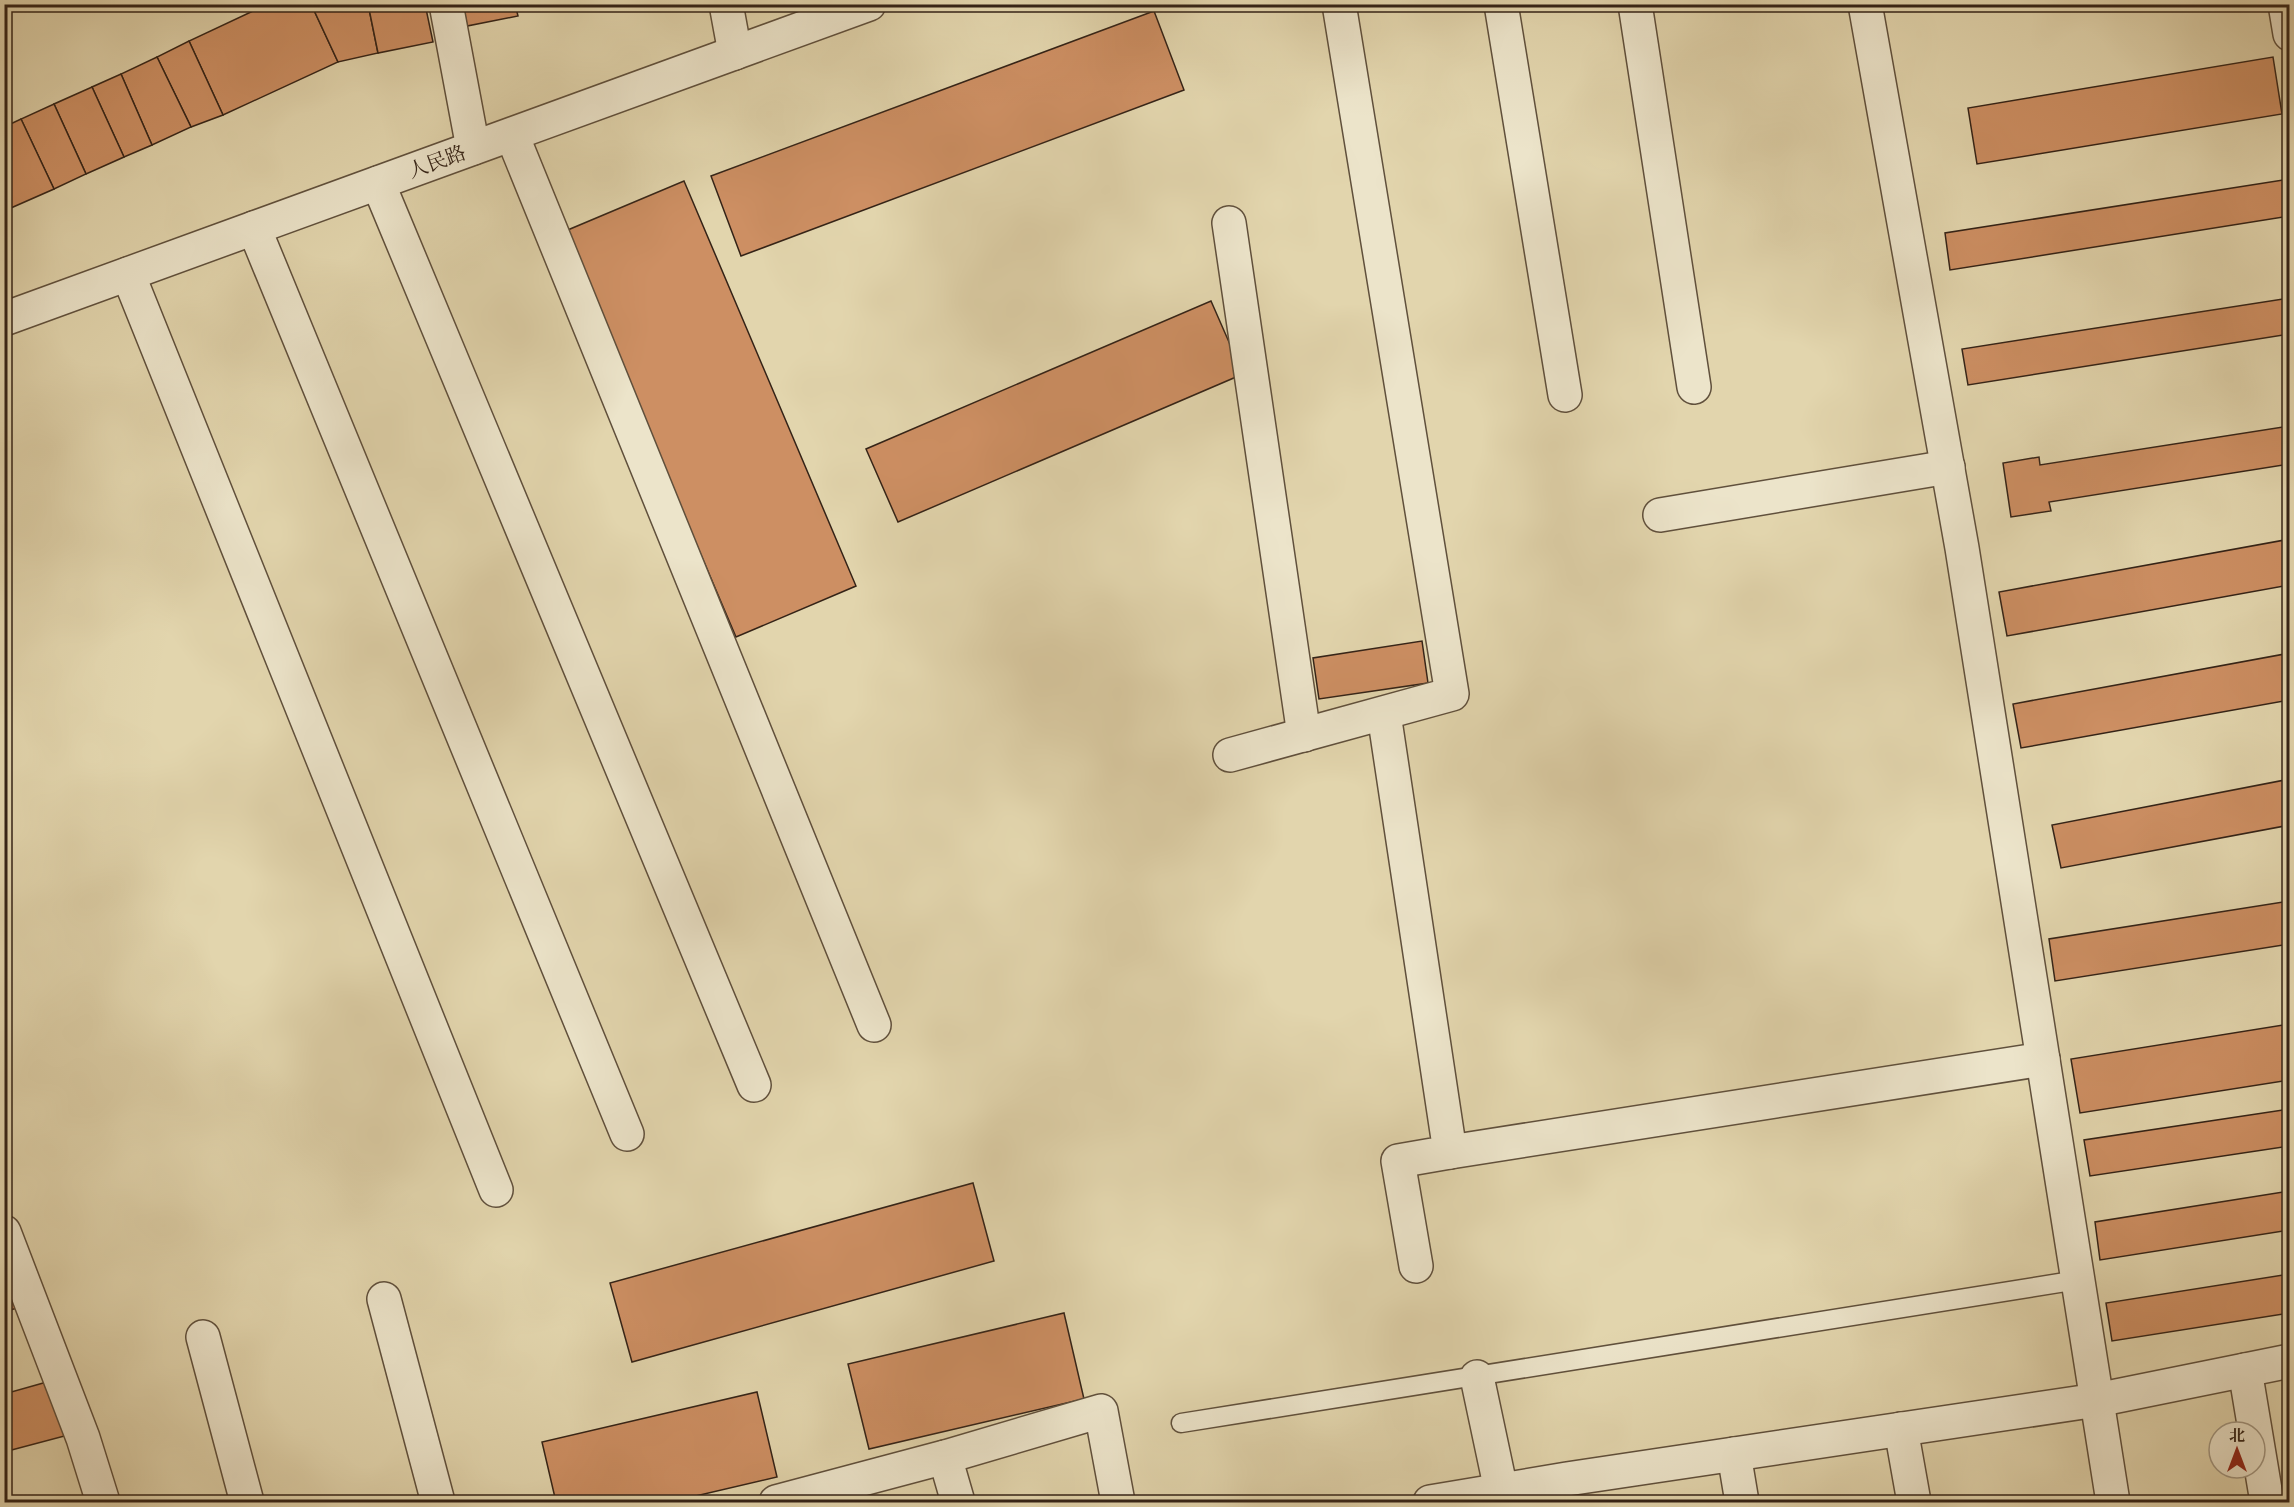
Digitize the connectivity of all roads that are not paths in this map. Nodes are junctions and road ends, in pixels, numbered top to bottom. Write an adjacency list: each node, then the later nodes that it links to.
1 (446, 4): 12 (street)
2 (726, 4): 10 (street)
3 (869, 4): 10 (street, 人民路)
4 (1340, 4): 22 (street)
5 (1501, 4): 19 (street)
6 (1635, 4): 18 (street)
7 (1865, 4): 20 (street)
8 (2285, 4): 9 (street)
9 (2289, 34)
10 (735, 53): 11 (street, 人民路)
11 (512, 135): 12 (street, 人民路); 25 (street)
12 (473, 148): 13 (street, 人民路)
13 (378, 183): 15 (street, 人民路); 27 (street)
14 (1229, 223): 23 (street)
15 (254, 228): 16 (street, 人民路); 28 (street)
16 (128, 274): 17 (street, 人民路); 30 (street)
17 (4, 319)
18 (1694, 387)
19 (1565, 394)
20 (1948, 467): 21 (street); 26 (street)
21 (1660, 515)
22 (1384, 714): 23 (street); 29 (street)
23 (1304, 735): 24 (street)
24 (1230, 755)
25 (874, 1025)
26 (2043, 1059): 29 (street); 33 (street)
27 (754, 1085)
28 (627, 1134)
29 (1450, 1152): 32 (street)
30 (496, 1190)
31 (4, 1232): 46 (street)
32 (1416, 1266)
33 (2078, 1280): 38 (lane); 39 (street)
34 (384, 1299): 48 (street)
35 (203, 1337): 47 (street)
36 (2289, 1361): 37 (street)
37 (2245, 1370): 39 (street); 56 (street)
38 (1477, 1377): 40 (lane); 44 (street)
39 (2097, 1400): 41 (street); 55 (street)
40 (1181, 1423)
41 (1901, 1429): 42 (street); 54 (street)
42 (1734, 1454): 45 (street); 53 (street)
43 (945, 1457): 49 (street); 50 (street); 51 (street)
44 (1501, 1490): 45 (street); 52 (street)
45 (1569, 1491)
46 (103, 1503)
47 (247, 1503)
48 (438, 1503)
49 (776, 1503)
50 (958, 1503)
51 (1118, 1503)
52 (1430, 1503)
53 (1742, 1503)
54 (1914, 1503)
55 (2113, 1503)
56 (2266, 1503)

